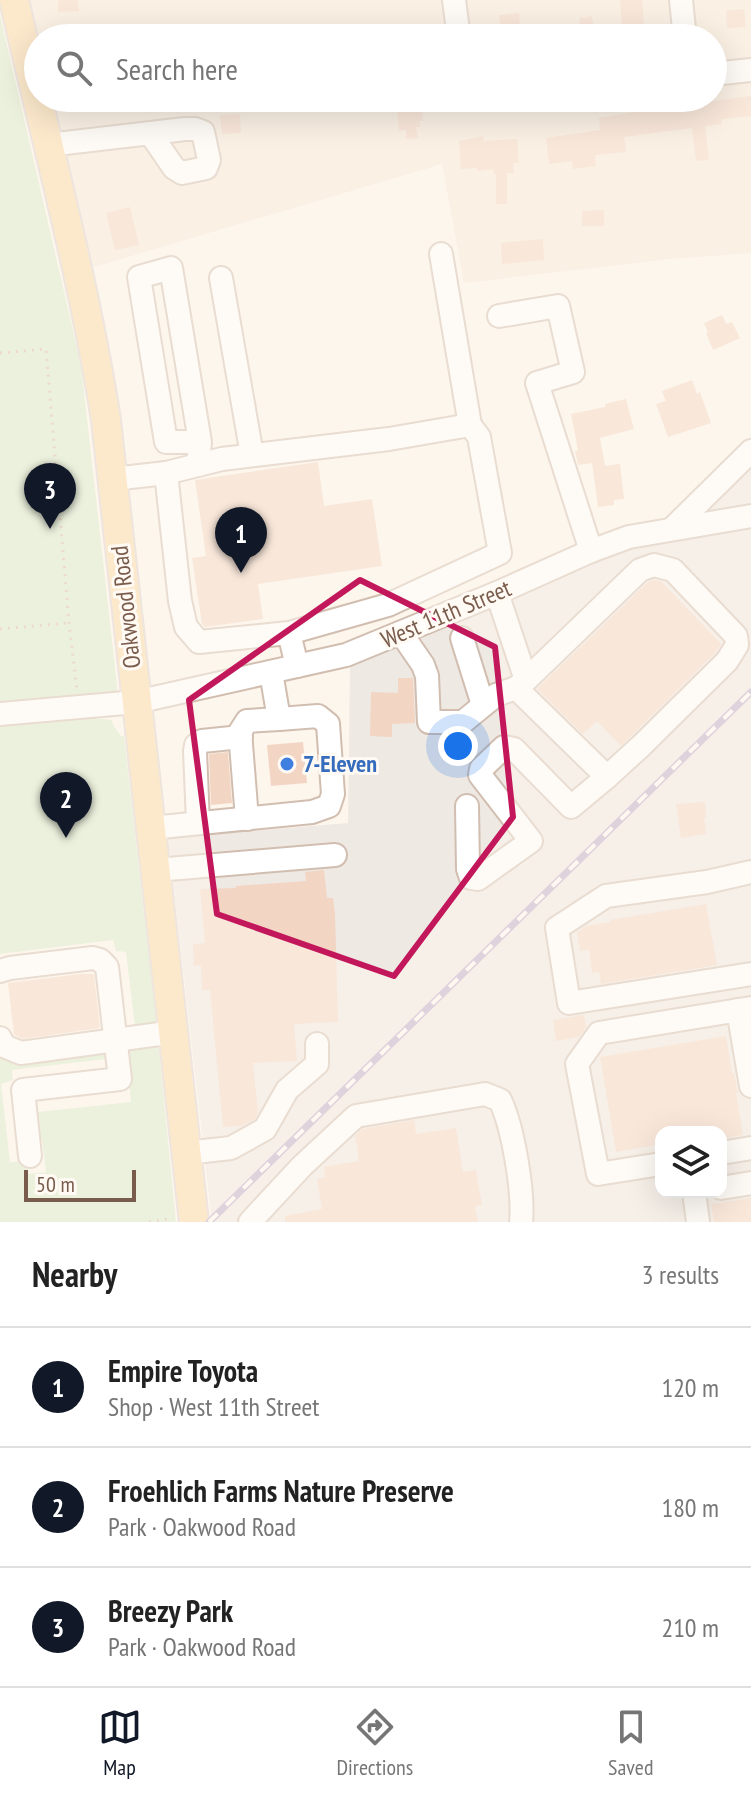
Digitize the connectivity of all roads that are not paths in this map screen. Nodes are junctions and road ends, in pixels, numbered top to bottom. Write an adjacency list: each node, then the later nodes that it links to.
1 (14, 0): 6 (main road, Oakwood Road)
2 (454, 0): 4 (street)
3 (681, 0): 5 (street)
4 (457, 24)
5 (684, 24)
6 (24, 43)
7 (751, 70): 8 (street)
8 (727, 73)
9 (40, 112): 11 (main road, Oakwood Road)
10 (150, 133): 11 (street)
11 (48, 145): 21 (main road, Oakwood Road)
12 (441, 254): 15 (street)
13 (221, 278): 18 (street)
14 (499, 316): 24 (street)
15 (470, 425): 18 (street); 26 (street)
16 (200, 442): 16 (street); 19 (street)
17 (751, 451): 23 (street)
18 (252, 455): 19 (street)
19 (198, 465): 20 (street)
20 (166, 473): 21 (street); 26 (street)
21 (113, 479): 32 (main road, Oakwood Road)
22 (751, 516): 23 (street, West 11th Street)
23 (673, 528): 24 (street, West 11th Street)
24 (591, 551): 25 (street, West 11th Street)
25 (497, 593): 27 (street, West 11th Street); 31 (street)
26 (289, 633): 29 (street)
27 (401, 633): 29 (street, West 11th Street); 33 (street)
28 (462, 638): 33 (street)
29 (297, 666): 30 (street, West 11th Street)
30 (271, 672): 32 (street, West 11th Street); 35 (street)
31 (521, 684): 33 (street); 37 (street); 37 (street)
32 (136, 702): 34 (street, West 11th Street); 41 (main road, Oakwood Road)
33 (483, 705)
34 (0, 714)
35 (279, 719): 36 (street); 39 (street)
36 (241, 737): 39 (street); 40 (street)
37 (607, 777): 38 (street)
38 (467, 806)
39 (247, 819): 40 (street)
40 (198, 823): 41 (street)
41 (151, 828): 43 (main road, Oakwood Road)
42 (335, 855): 43 (street)
43 (156, 870): 48 (main road, Oakwood Road)
44 (751, 872): 46 (street)
45 (0, 971): 50 (street)
46 (751, 974)
47 (744, 1009): 52 (street); 57 (street)
48 (174, 1032): 50 (street); 55 (main road, Oakwood Road)
49 (0, 1038): 50 (street)
50 (115, 1042): 56 (street)
51 (317, 1044): 55 (street)
52 (751, 1086)
53 (751, 1148): 54 (street)
54 (727, 1152)
55 (186, 1153): 61 (main road, Oakwood Road)
56 (30, 1156)
57 (654, 1165)
58 (751, 1183): 59 (street)
59 (727, 1187)
60 (695, 1198): 64 (street)
61 (186, 1220)
62 (250, 1222): 63 (street)
63 (521, 1222)
64 (698, 1222)

